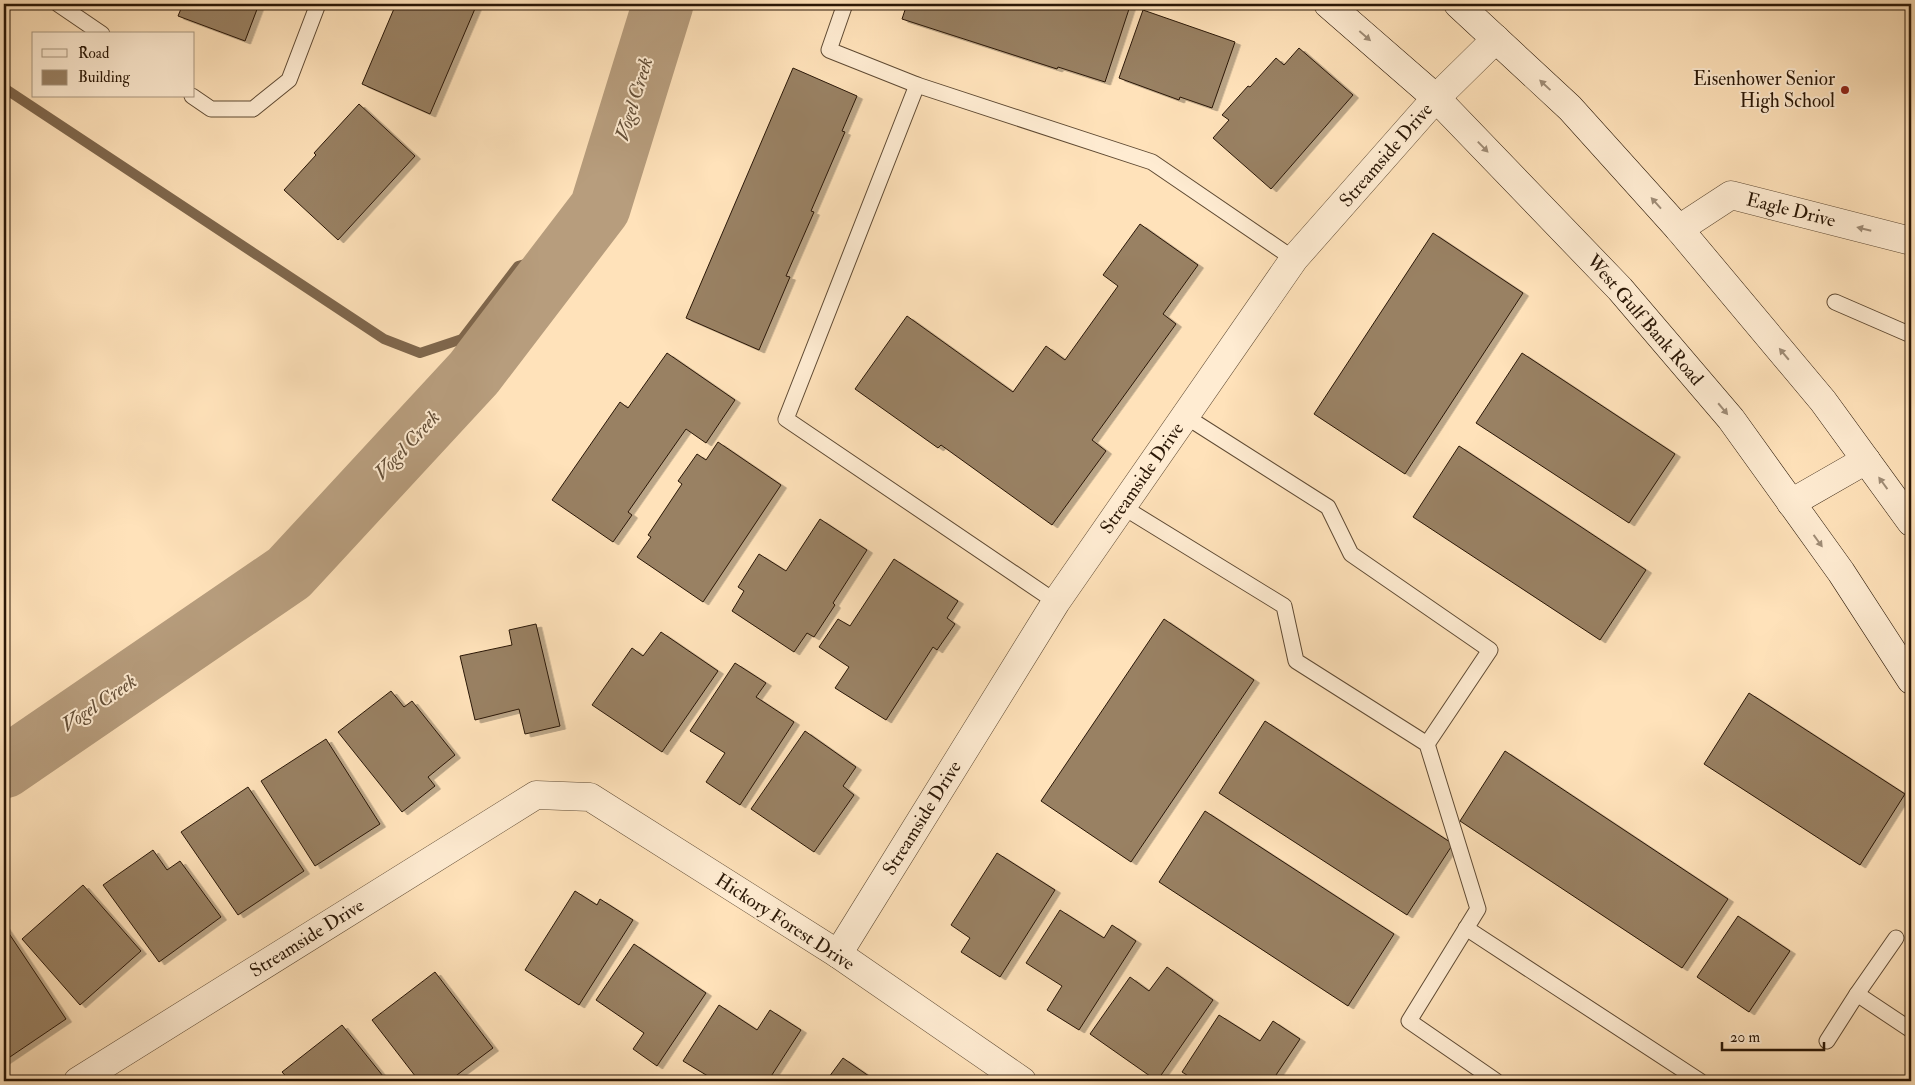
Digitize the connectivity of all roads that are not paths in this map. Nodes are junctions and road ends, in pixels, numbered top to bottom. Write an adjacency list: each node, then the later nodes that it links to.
1 (58, 4): 6 (lane)
2 (318, 4): 9 (lane)
3 (846, 4): 8 (lane)
4 (1328, 4): 10 (street, West Gulf Bank Road, one-way to 10)
5 (1458, 4): 7 (street)
6 (99, 32)
7 (1496, 39): 10 (street, Streamside Drive); 11 (street, one-way to 7)
8 (917, 85): 13 (lane); 21 (lane)
9 (195, 98)
10 (1436, 98): 13 (street, Streamside Drive); 18 (street, West Gulf Bank Road, one-way to 18)
11 (1679, 229): 12 (street, Eagle Drive, one-way to 11); 17 (street, one-way to 11)
12 (1911, 241)
13 (1294, 259): 16 (street, Streamside Drive)
14 (1835, 302): 15 (lane)
15 (1911, 335)
16 (1185, 416): 19 (street, Streamside Drive); 23 (lane)
17 (1866, 460): 18 (street); 20 (street, one-way to 17)
18 (1791, 503): 22 (street, West Gulf Bank Road, one-way to 22)
19 (1123, 507): 21 (street, Streamside Drive); 23 (lane)
20 (1911, 522)
21 (1056, 602): 27 (street, Streamside Drive)
22 (1911, 680)
23 (1427, 744): 25 (lane)
24 (536, 794): 27 (street, Hickory Forest Drive); 31 (street, Streamside Drive)
25 (1466, 928): 33 (lane); 34 (lane)
26 (1896, 938): 28 (lane)
27 (838, 954): 32 (street, Hickory Forest Drive)
28 (1857, 994): 29 (lane); 30 (lane)
29 (1911, 1030)
30 (1827, 1041)
31 (78, 1081)
32 (1022, 1081)
33 (1496, 1081)
34 (1700, 1081)

